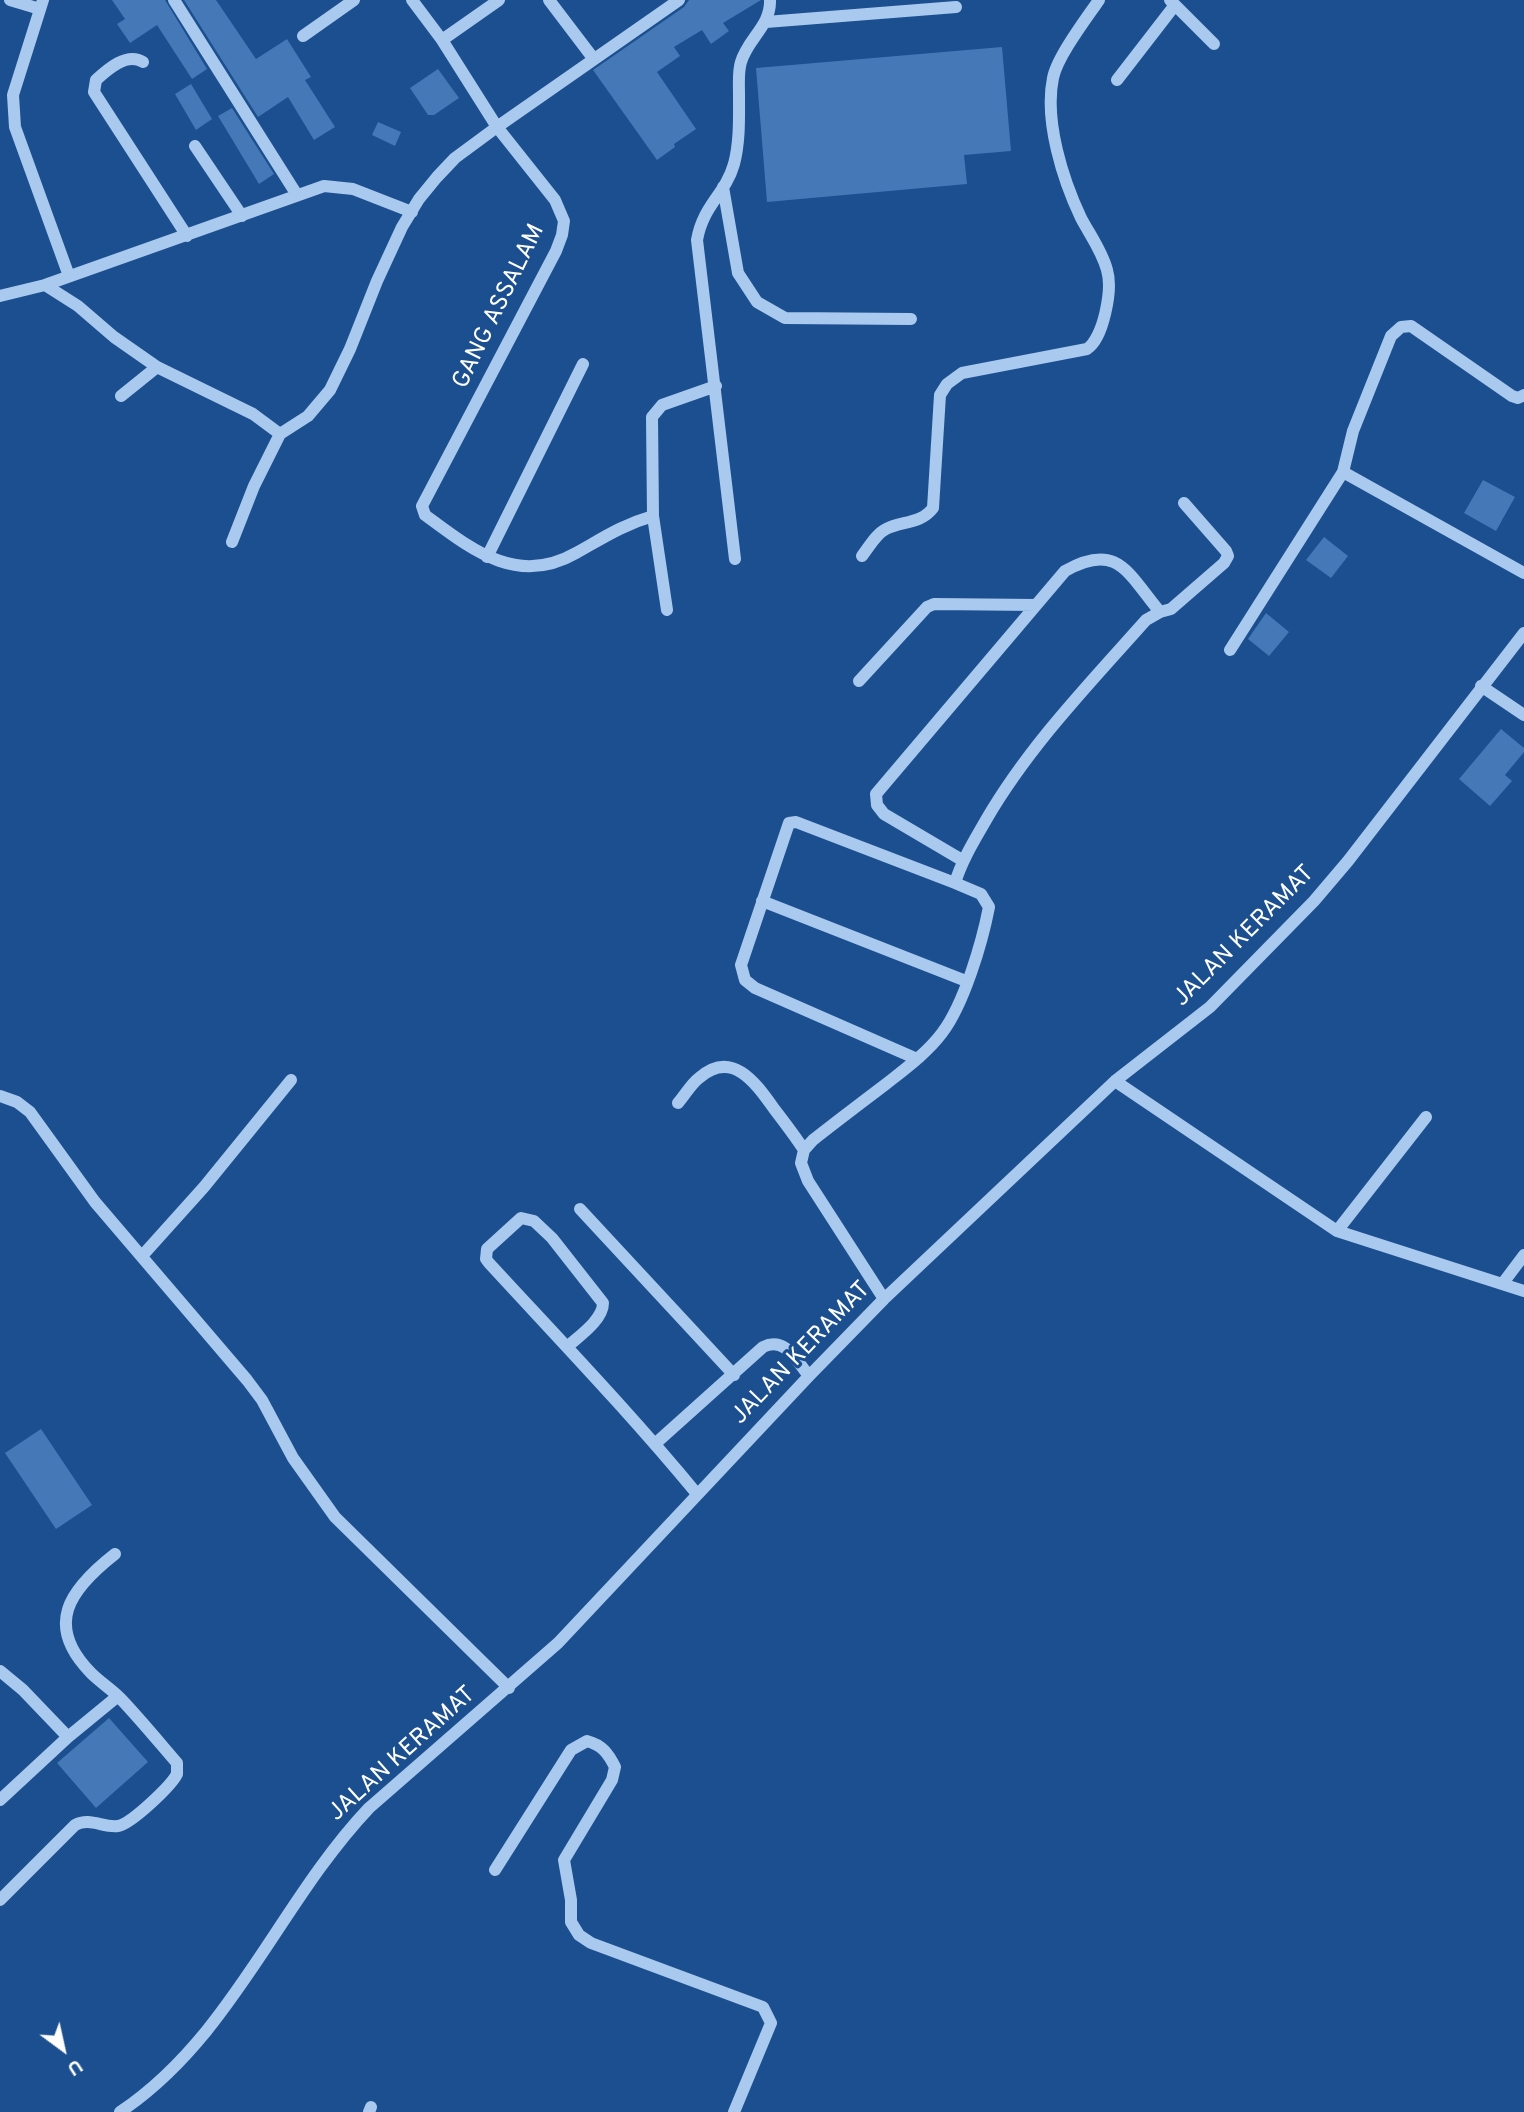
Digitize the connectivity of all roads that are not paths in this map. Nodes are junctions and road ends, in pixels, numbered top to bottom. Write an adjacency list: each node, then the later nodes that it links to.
1 (10, 0): 11 (street)
2 (174, 0): 23 (street)
3 (354, 0): 14 (street)
4 (412, 0): 15 (street, GANG ASSALAM)
5 (499, 0): 15 (street)
6 (550, 0): 17 (street)
7 (679, 0): 17 (street)
8 (770, 0): 13 (street)
9 (1099, 0): 42 (street)
10 (1172, 3): 16 (street); 19 (street)
11 (41, 5): 27 (street)
12 (956, 6): 13 (street)
13 (766, 22): 22 (street)
14 (303, 36)
15 (442, 40): 20 (street, GANG ASSALAM)
16 (1214, 44)
17 (593, 58): 20 (street)
18 (143, 62): 26 (street)
19 (1117, 80)
20 (497, 127): 24 (street); 41 (street, GANG ASSALAM)
21 (195, 146): 25 (street)
22 (723, 187): 30 (street); 33 (street)
23 (297, 195): 24 (street); 25 (street)
24 (412, 212): 36 (street)
25 (242, 216): 26 (street)
26 (187, 236): 27 (street)
27 (69, 276): 28 (street)
28 (45, 285): 29 (street); 32 (street)
29 (0, 296)
30 (911, 319)
31 (583, 364): 41 (street)
32 (157, 367): 35 (street); 36 (street)
33 (716, 386): 39 (street); 43 (street)
34 (1524, 395): 37 (street)
35 (121, 397)
36 (280, 434): 40 (street)
37 (1343, 472): 44 (street); 49 (street)
38 (1184, 503): 47 (street)
39 (653, 516): 41 (street); 46 (street)
40 (232, 542)
41 (487, 556)
42 (862, 556)
43 (735, 559)
44 (1524, 573)
45 (1036, 605): 47 (street); 50 (street); 53 (street)
46 (667, 610)
47 (1160, 612): 53 (street)
48 (1524, 633): 51 (street, JALAN KERAMAT)
49 (1230, 650)
50 (859, 681)
51 (1481, 686): 52 (street); 59 (street, JALAN KERAMAT)
52 (1524, 715)
53 (962, 860): 54 (street)
54 (955, 883): 55 (street); 56 (street)
55 (762, 901): 56 (street); 57 (street)
56 (966, 981): 57 (street)
57 (917, 1059): 63 (street)
58 (291, 1080): 67 (street)
59 (1115, 1081): 65 (street); 70 (street, JALAN KERAMAT)
60 (0, 1096): 67 (street)
61 (678, 1103): 63 (street)
62 (1426, 1116): 65 (street)
63 (804, 1150): 70 (street)
64 (580, 1209): 72 (street)
65 (1337, 1231): 68 (street)
66 (1524, 1255): 68 (street)
67 (142, 1256): 78 (street)
68 (1503, 1283): 69 (street)
69 (1524, 1291)
70 (884, 1299): 73 (street, JALAN KERAMAT)
71 (567, 1347): 71 (street); 74 (street)
72 (734, 1375): 73 (street); 74 (street)
73 (809, 1376): 75 (street, JALAN KERAMAT)
74 (656, 1443): 75 (street)
75 (697, 1494): 78 (street, JALAN KERAMAT)
76 (115, 1554): 79 (street)
77 (0, 1671): 80 (street)
78 (509, 1688): 84 (street, JALAN KERAMAT)
79 (118, 1696): 80 (street); 83 (street)
80 (68, 1737): 81 (street)
81 (0, 1800)
82 (495, 1870): 85 (street)
83 (0, 1899)
84 (120, 2112)
85 (734, 2112)

